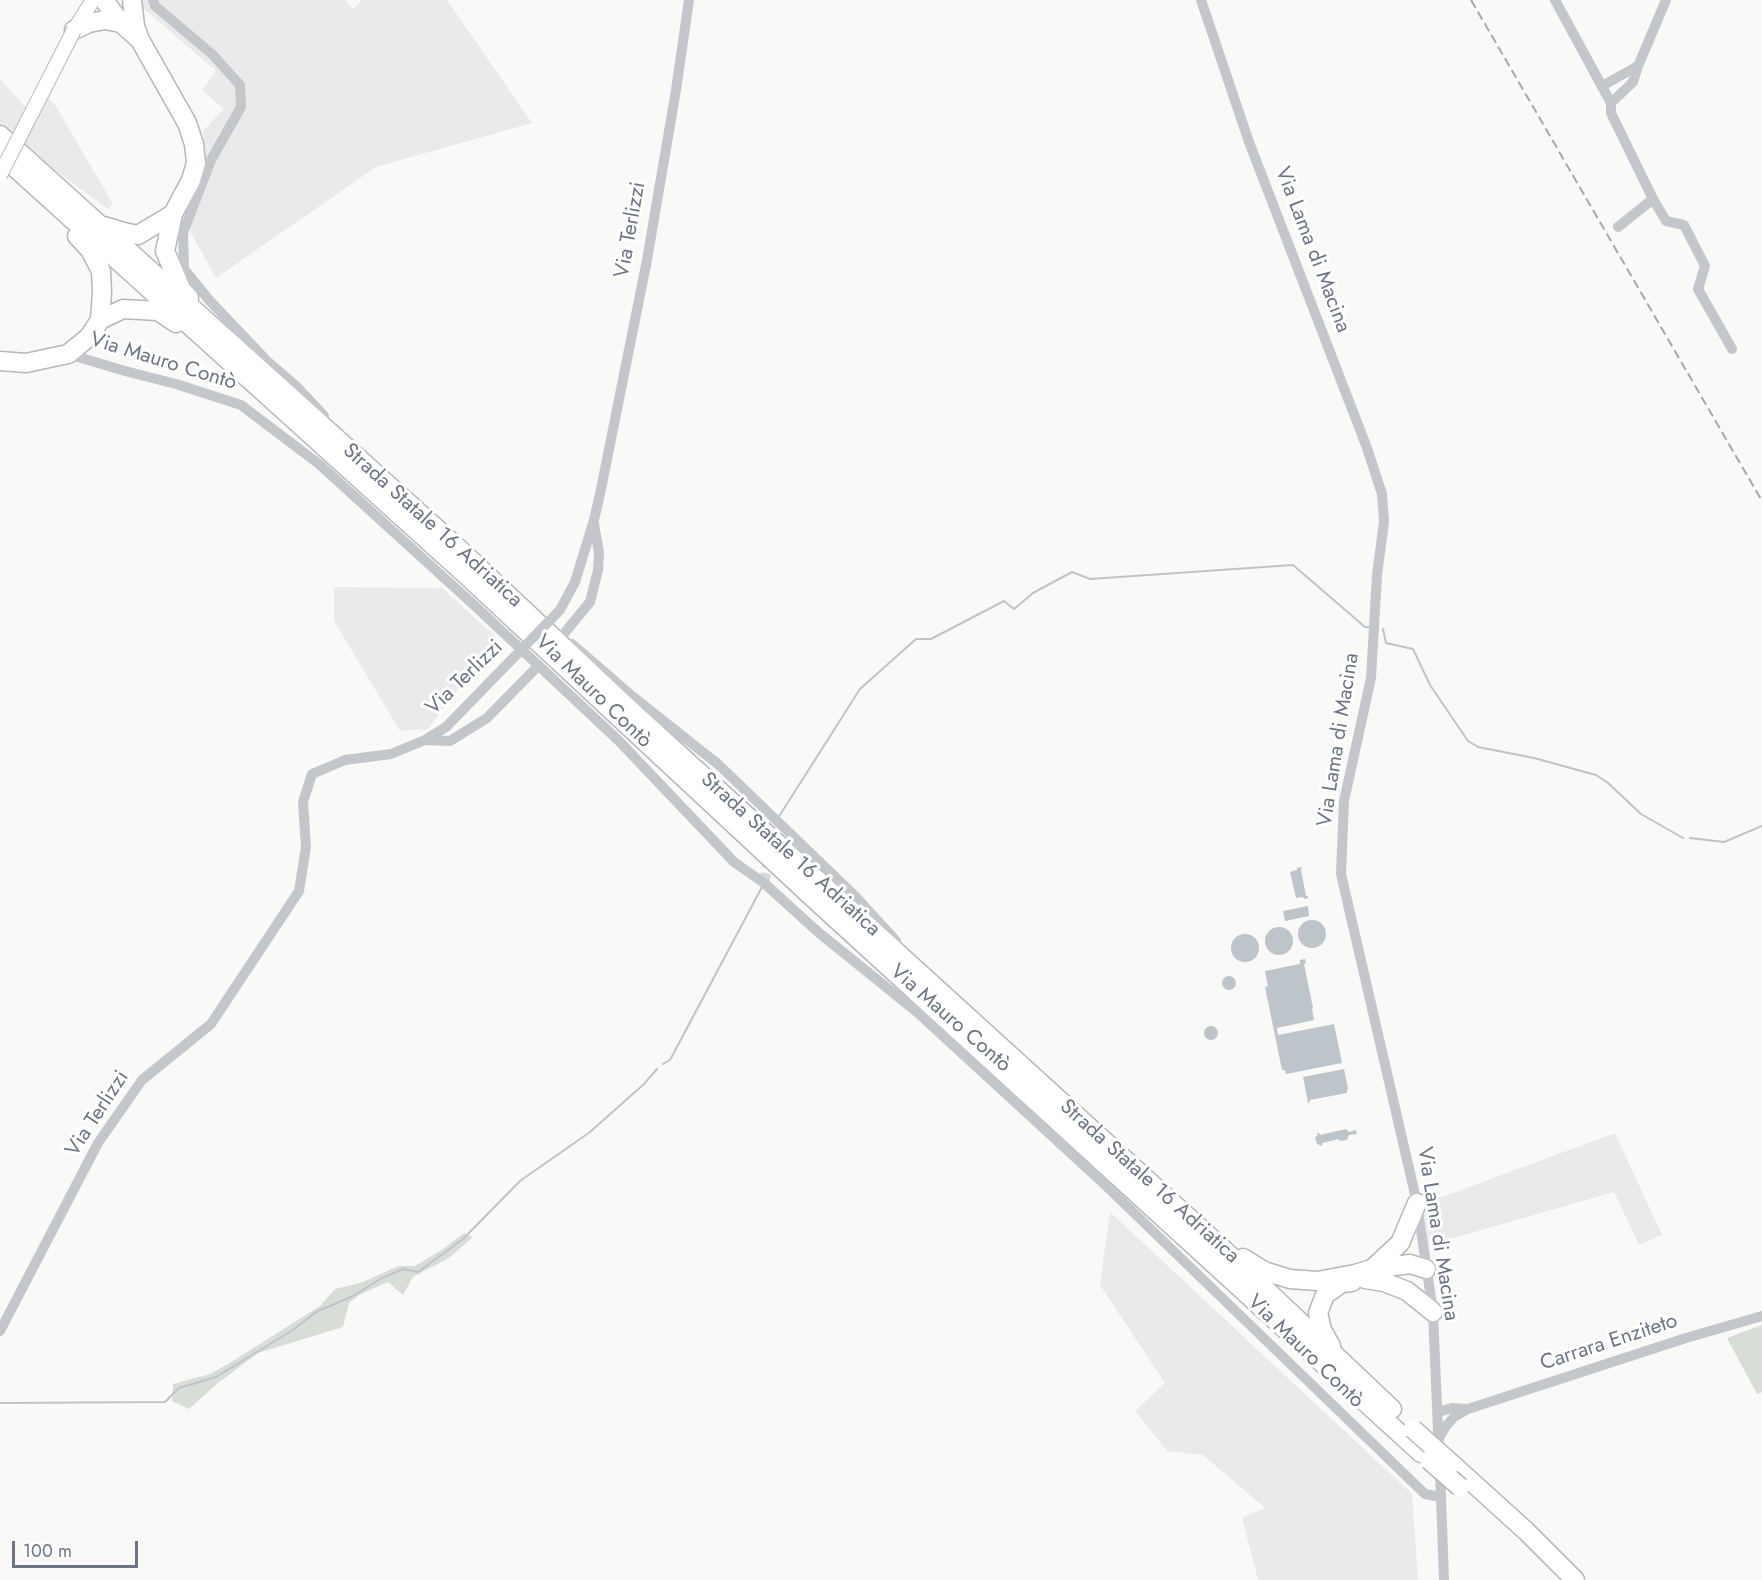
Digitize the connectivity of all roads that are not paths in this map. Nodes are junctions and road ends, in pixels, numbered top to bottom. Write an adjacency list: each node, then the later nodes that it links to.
1 (93, 0): 10 (street)
2 (104, 0): 9 (highway)
3 (121, 0): 9 (highway)
4 (153, 0): 29 (street)
5 (688, 0): 28 (street, Via Terlizzi)
6 (1201, 0): 33 (street, Via Lama di Macina)
7 (1555, 0): 12 (street)
8 (1666, 0): 11 (street)
9 (129, 13): 10 (highway); 20 (highway)
10 (74, 30): 16 (street, bridge)
11 (1638, 66): 12 (street); 13 (street)
12 (1602, 86): 13 (street)
13 (1611, 103): 18 (street)
14 (0, 135): 19 (highway, Strada Statale 16 Adriatica)
15 (0, 154): 17 (highway, Strada Statale 16 Adriatica)
16 (0, 175)
17 (28, 178): 22 (highway); 23 (highway, Strada Statale 16 Adriatica)
18 (1653, 199): 21 (street); 24 (street)
19 (74, 202): 20 (highway); 27 (highway, Strada Statale 16 Adriatica)
20 (173, 214): 27 (highway)
21 (1618, 227)
22 (100, 320): 23 (highway); 25 (highway)
23 (216, 349): 46 (highway, Strada Statale 16 Adriatica, bridge)
24 (1732, 350)
25 (68, 354): 26 (highway); 30 (street, Via Mauro Contò)
26 (0, 361)
27 (257, 368): 34 (highway, Strada Statale 16 Adriatica)
28 (594, 520): 29 (street); 31 (street, Via Terlizzi, bridge)
29 (562, 636): 32 (street)
30 (538, 666): 31 (street); 45 (street, Via Mauro Contò)
31 (425, 740): 39 (street, Via Terlizzi)
32 (1139, 1164)
33 (1417, 1203): 35 (street, Via Lama di Macina); 36 (highway)
34 (1210, 1238): 36 (highway); 40 (highway, Strada Statale 16 Adriatica)
35 (1426, 1269): 36 (highway); 37 (street, Via Lama di Macina)
36 (1368, 1274): 37 (highway); 40 (highway)
37 (1432, 1312): 41 (street, Via Lama di Macina)
38 (1762, 1316): 42 (street, Carrara Enziteto)
39 (0, 1331)
40 (1338, 1358): 48 (highway, Strada Statale 16 Adriatica, bridge)
41 (1437, 1395): 42 (street); 43 (street, Via Lama di Macina)
42 (1453, 1413): 43 (street, Carrara Enziteto); 44 (street)
43 (1438, 1416): 44 (street, Via Lama di Macina)
44 (1439, 1439): 45 (street, Via Lama di Macina)
45 (1441, 1497): 47 (street, Via Lama di Macina)
46 (1558, 1578)
47 (1444, 1580)
48 (1575, 1580)

